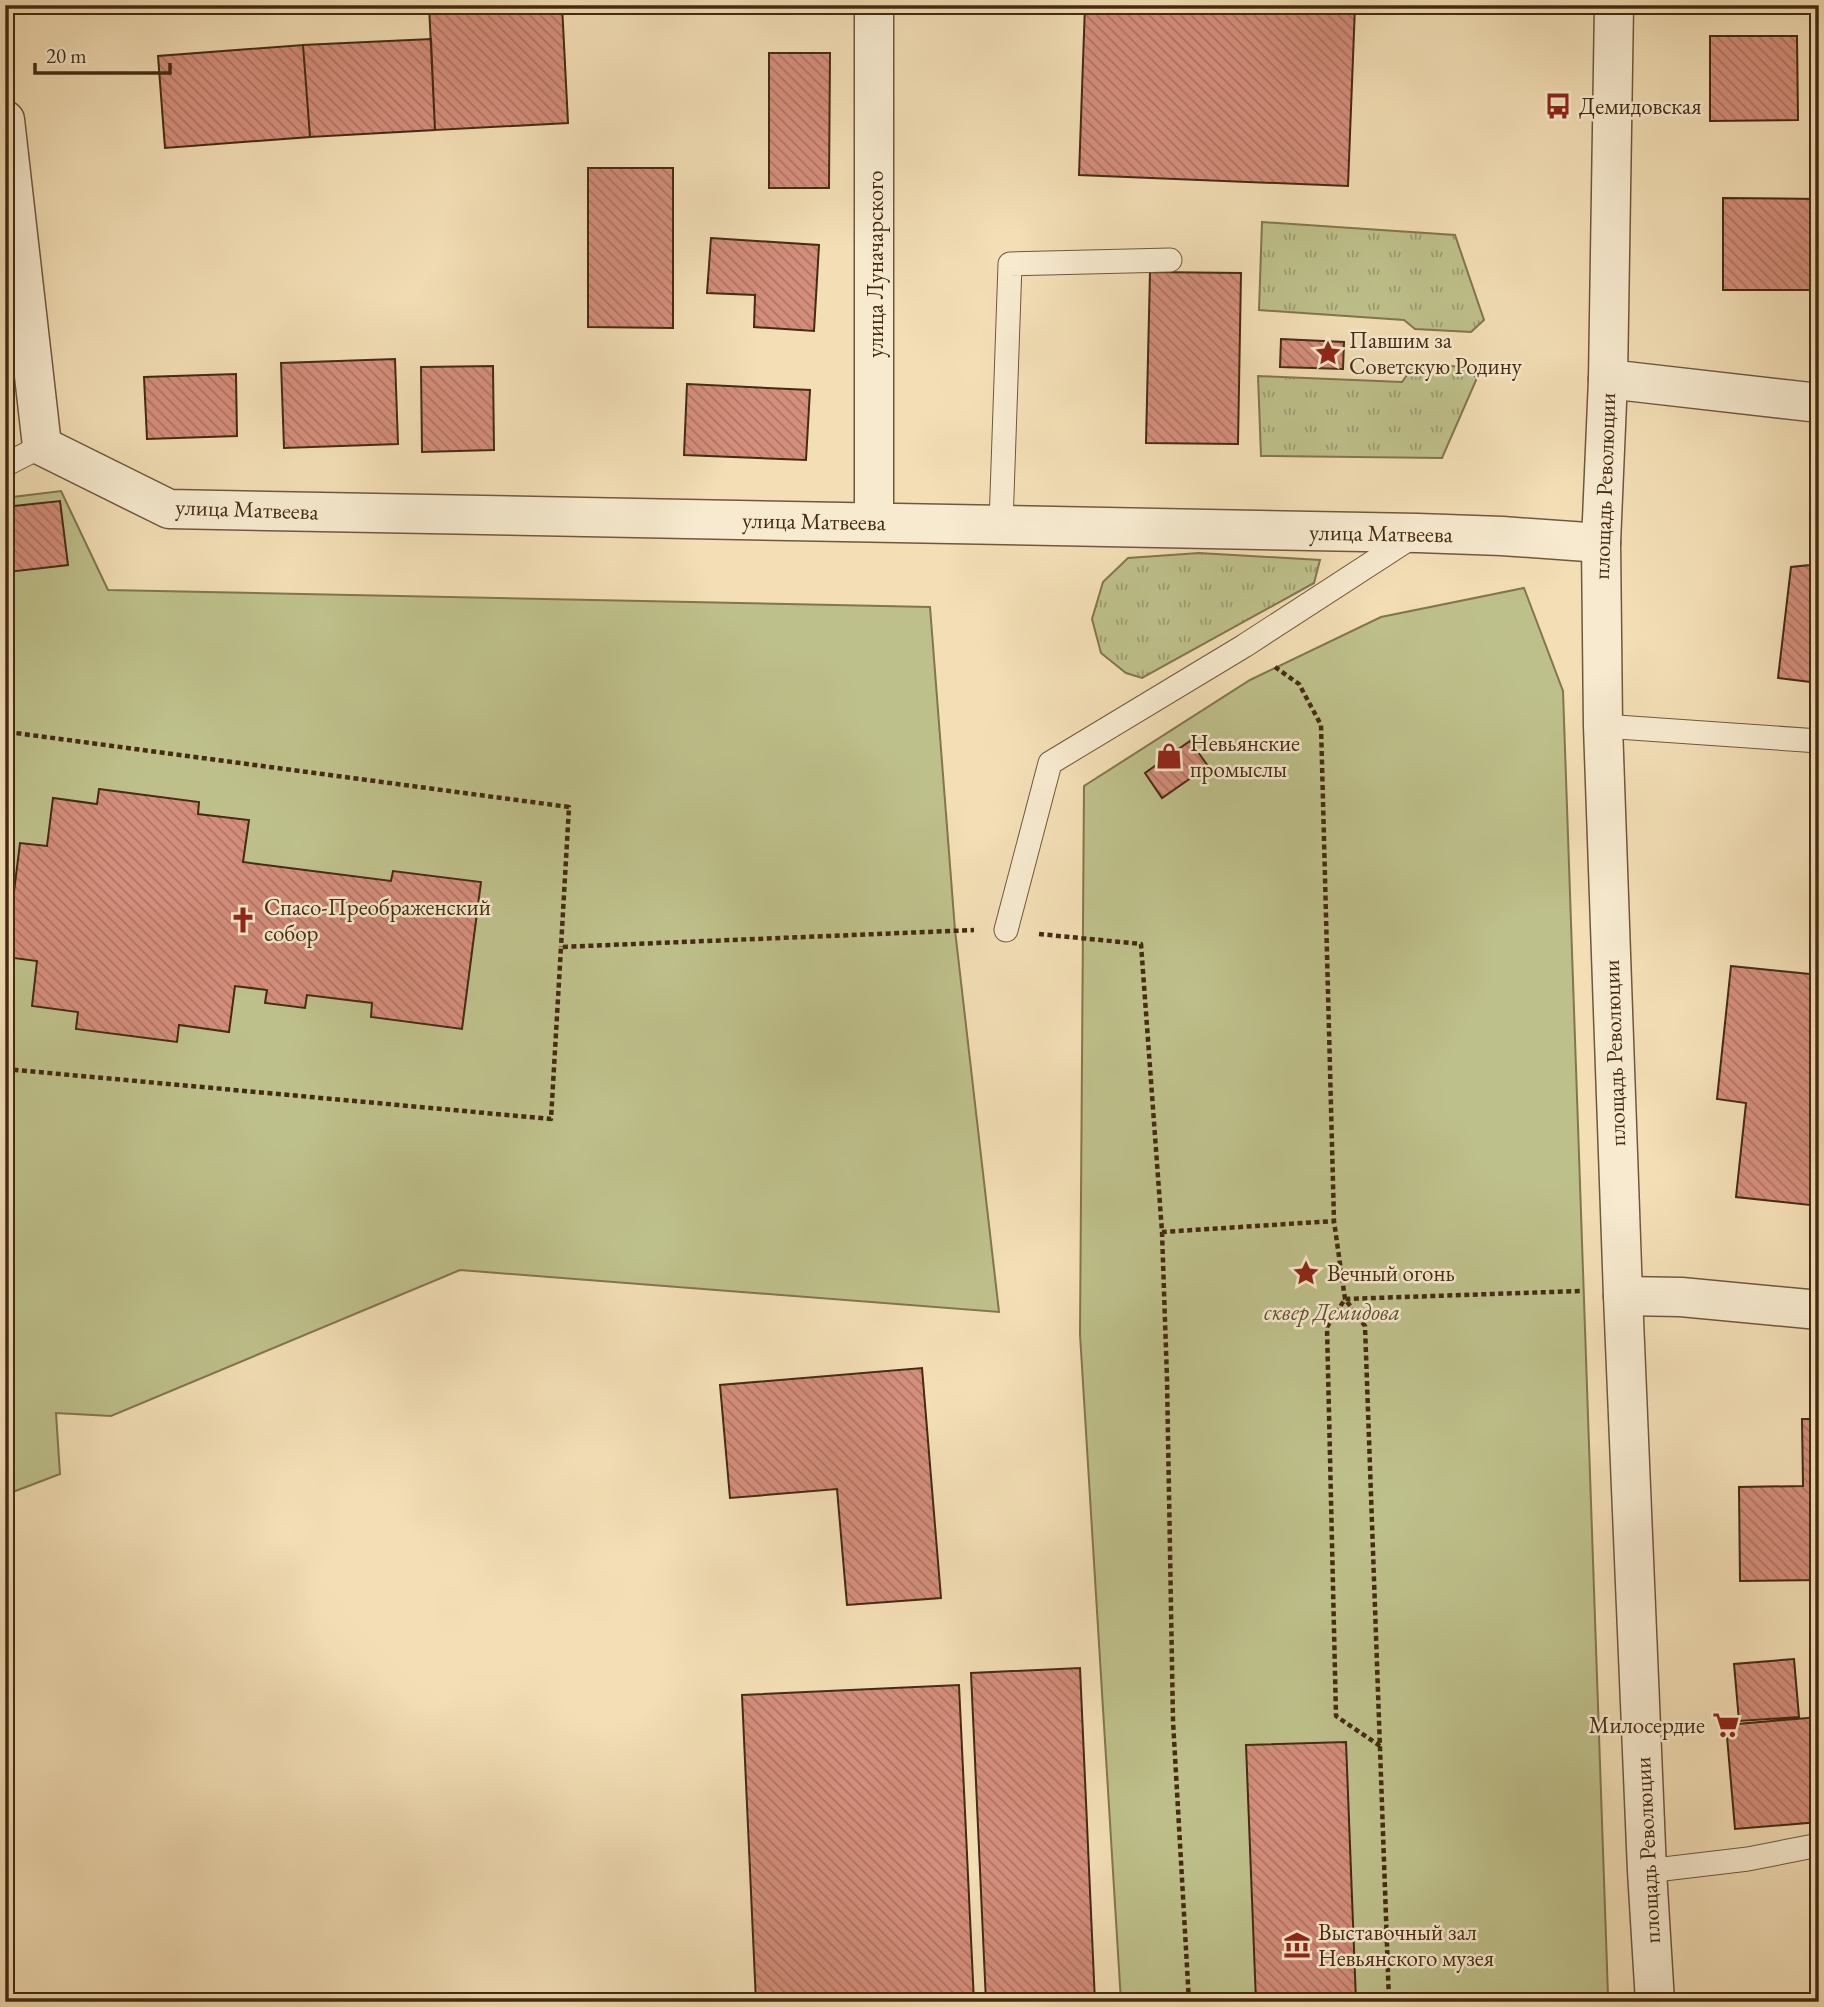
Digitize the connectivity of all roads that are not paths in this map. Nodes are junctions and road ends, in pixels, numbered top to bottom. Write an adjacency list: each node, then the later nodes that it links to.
1 (874, 5): 9 (street, улица Луначарского)
2 (1614, 5): 5 (street, площадь Революции)
3 (5, 120): 7 (street)
4 (1170, 260): 10 (lane)
5 (1608, 379): 6 (street); 12 (street, площадь Революции)
6 (1819, 402)
7 (42, 446): 8 (lane); 9 (street, улица Матвеева)
8 (5, 465)
9 (874, 522): 10 (street, улица Матвеева)
10 (1001, 524): 11 (street, улица Матвеева)
11 (1418, 533): 12 (street, улица Матвеева); 15 (lane)
12 (1601, 543): 13 (street, площадь Революции)
13 (1603, 726): 14 (lane); 16 (street, площадь Революции)
14 (1819, 741)
15 (1006, 930)
16 (1623, 1296): 17 (street); 19 (street, площадь Революции)
17 (1819, 1310)
18 (1819, 1845): 19 (lane)
19 (1647, 1871): 20 (street, площадь Революции)
20 (1655, 2002)

